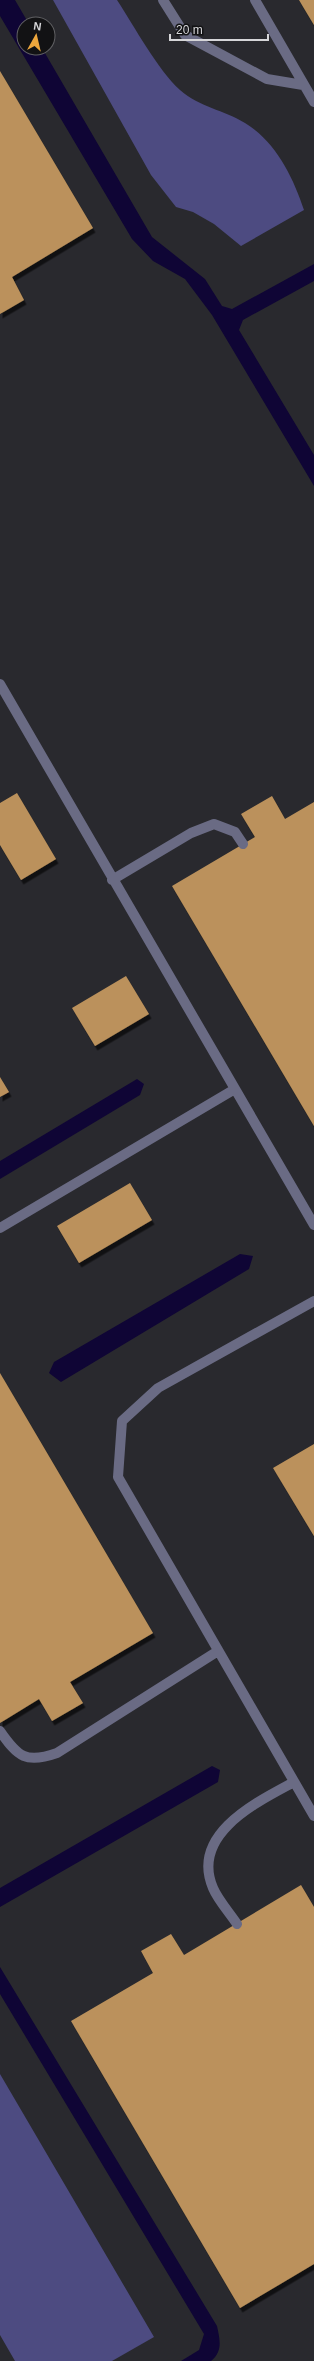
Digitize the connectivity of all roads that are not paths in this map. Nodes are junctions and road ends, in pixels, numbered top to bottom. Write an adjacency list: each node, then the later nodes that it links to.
1 (163, 0): 3 (lane)
2 (255, 0): 3 (lane)
3 (303, 85): 4 (lane)
4 (314, 102)
5 (0, 684): 7 (lane)
6 (244, 844): 7 (lane)
7 (112, 880): 8 (lane)
8 (235, 1089): 9 (lane); 10 (lane)
9 (314, 1225)
10 (0, 1228)
11 (314, 1301): 12 (lane)
12 (218, 1651): 13 (lane); 14 (lane)
13 (0, 1731)
14 (294, 1782): 15 (lane); 16 (lane)
15 (314, 1816)
16 (237, 1924)

